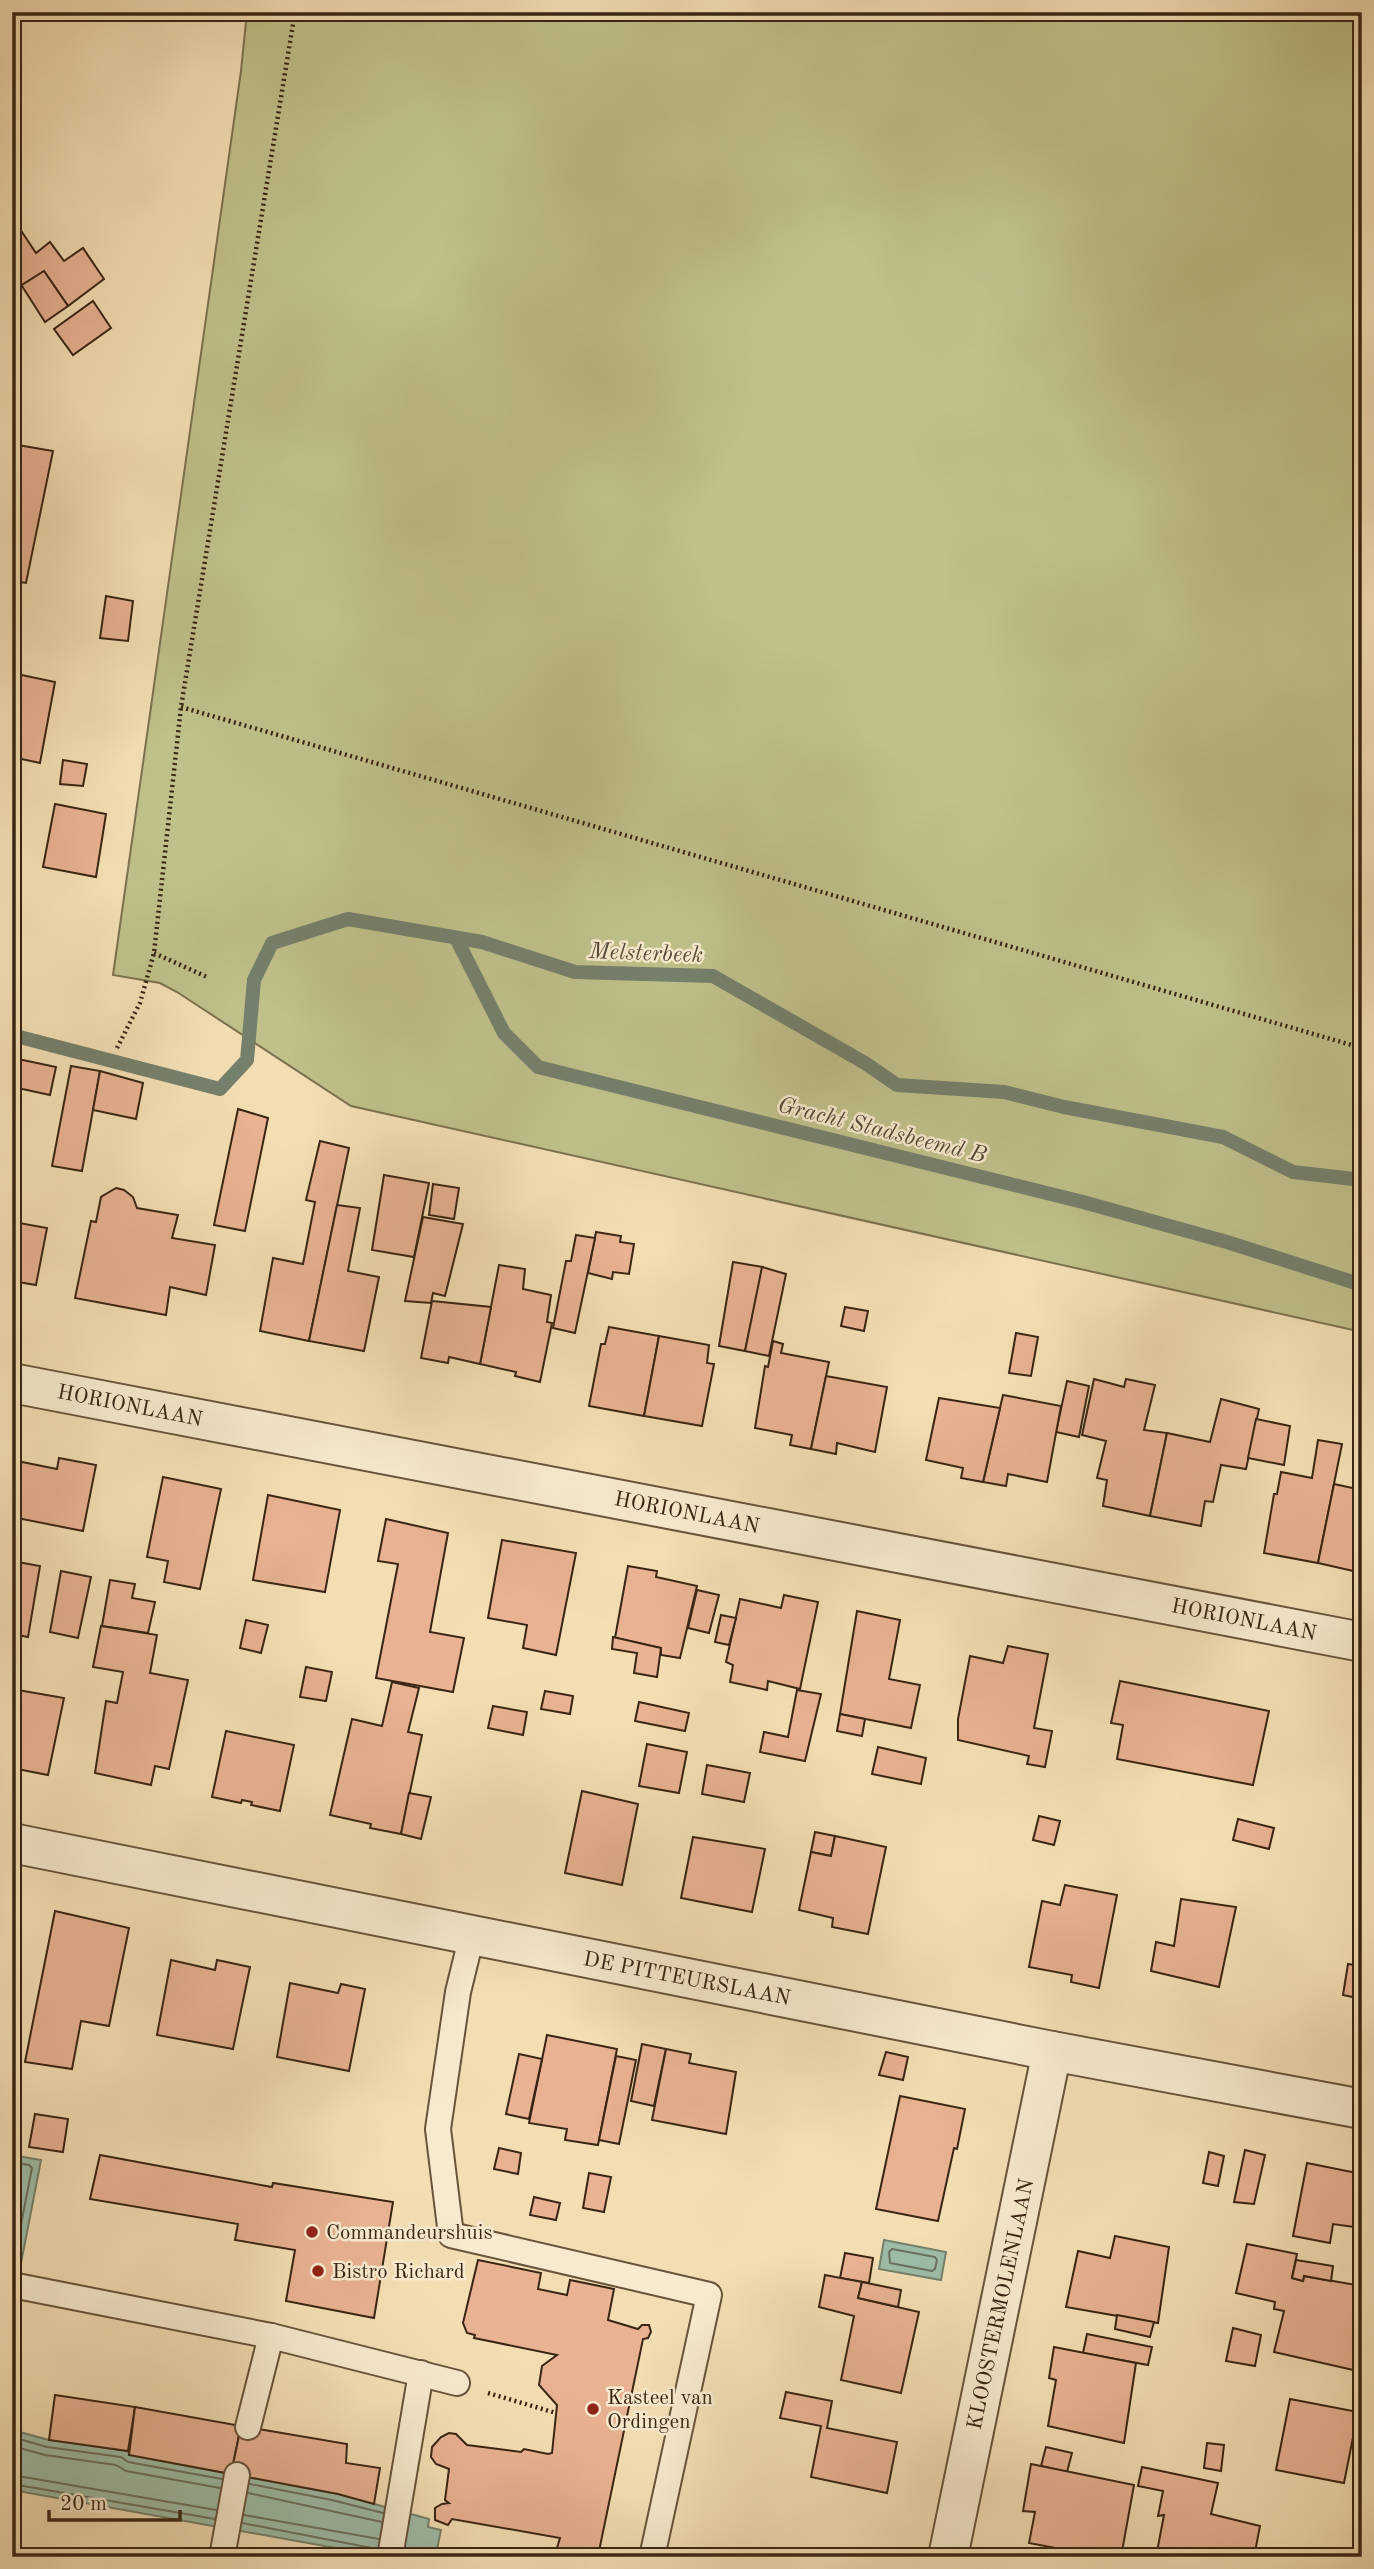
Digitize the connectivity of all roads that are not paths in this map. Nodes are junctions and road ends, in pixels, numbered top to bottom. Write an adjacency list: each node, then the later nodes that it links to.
1 (12, 1383): 2 (street, HORIONLAAN)
2 (1362, 1642)
3 (12, 1843): 4 (street, DE PITTEURSLAAN)
4 (472, 1935): 5 (street, DE PITTEURSLAAN); 15 (lane)
5 (1052, 2051): 6 (street, DE PITTEURSLAAN); 16 (street, KLOOSTERMOLENLAAN)
6 (1362, 2109)
7 (16, 2286): 8 (lane)
8 (271, 2336): 9 (lane); 11 (lane)
9 (421, 2373): 10 (lane); 14 (lane)
10 (457, 2383)
11 (248, 2427)
12 (237, 2475): 13 (lane)
13 (222, 2555)
14 (390, 2557)
15 (652, 2557)
16 (948, 2557)

